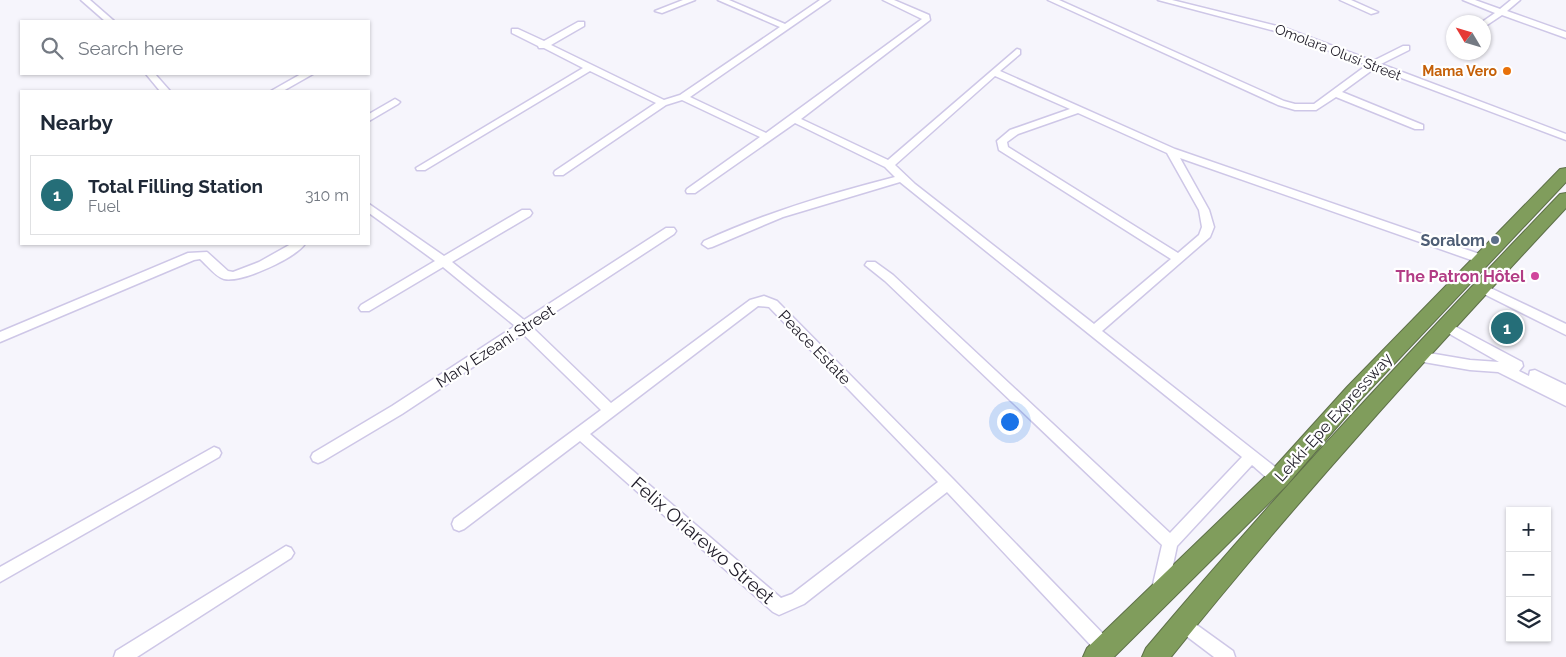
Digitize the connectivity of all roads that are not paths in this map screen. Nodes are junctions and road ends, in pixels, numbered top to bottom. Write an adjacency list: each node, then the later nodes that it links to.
1 (85, 0): 15 (street)
2 (691, 0): 11 (street)
3 (722, 0): 17 (street)
4 (826, 0): 17 (street)
5 (887, 0): 36 (street)
6 (1052, 0): 30 (street)
7 (1162, 0): 23 (street, Omolara Olusi Street)
8 (1344, 0): 12 (street)
9 (1467, 0): 13 (street)
10 (1516, 0): 13 (street)
11 (659, 11)
12 (1374, 12)
13 (1502, 12): 14 (street); 19 (street)
14 (1491, 19)
15 (109, 20)
16 (581, 24): 20 (street)
17 (786, 27): 31 (street)
18 (515, 31): 20 (street)
19 (1566, 35)
20 (542, 46): 24 (street)
21 (1406, 48): 23 (street)
22 (1017, 52): 25 (street)
23 (1373, 66): 30 (street); 39 (street, Omolara Olusi Street)
24 (589, 68): 33 (street); 42 (street)
25 (994, 72): 34 (street); 41 (street)
26 (151, 75): 28 (street)
27 (306, 75): 29 (street)
28 (164, 90)
29 (278, 90)
30 (1336, 93): 37 (street)
31 (682, 97): 33 (street); 38 (street)
32 (395, 102): 35 (street)
33 (663, 104): 43 (street)
34 (1077, 110): 40 (street); 53 (street)
35 (370, 117)
36 (794, 118): 38 (street); 41 (street)
37 (1419, 127)
38 (766, 137): 46 (street)
39 (1566, 137)
40 (1171, 151): 53 (street); 54 (street)
41 (889, 165): 45 (street)
42 (421, 168)
43 (559, 173)
44 (1566, 173): 54 (highway, Lekki-Epe Expressway)
45 (902, 178): 51 (street); 62 (street)
46 (691, 191)
47 (1566, 198): 57 (highway, Lekki-Epe Expressway)
48 (370, 209): 55 (street)
49 (526, 213): 55 (street)
50 (670, 231): 60 (street, Mary Ezeani Street)
51 (708, 244)
52 (298, 245): 63 (street)
53 (1179, 258): 62 (street)
54 (1481, 259): 72 (highway, Lekki-Epe Expressway)
55 (444, 262): 58 (street); 60 (street)
56 (871, 265): 75 (street)
57 (1480, 287): 59 (highway, Lekki-Epe Expressway); 61 (street)
58 (365, 308)
59 (1445, 326): 64 (highway, Lekki-Epe Expressway); 65 (street)
60 (524, 327): 67 (street); 71 (street, Mary Ezeani Street)
61 (1566, 330)
62 (1094, 331): 70 (street)
63 (0, 337)
64 (1417, 356): 66 (street); 79 (highway, Lekki-Epe Expressway)
65 (1566, 391)
66 (1566, 401)
67 (610, 410): 68 (street, Peace Estate); 73 (street, Peace Estate)
68 (581, 434): 73 (street, Felix Oriarewo Street); 74 (street, Peace Estate)
69 (214, 453): 77 (street)
70 (1252, 456): 72 (street); 75 (street)
71 (318, 457)
72 (1279, 478): 78 (highway, Lekki-Epe Expressway)
73 (948, 483): 80 (street, Peace Estate)
74 (459, 524)
75 (1170, 543): 78 (street)
76 (286, 553): 81 (street)
77 (0, 575)
78 (1158, 598): 80 (highway, Lekki-Epe Expressway)
79 (1183, 623): 82 (highway, Lekki-Epe Expressway); 83 (street)
80 (1101, 652)
81 (122, 657)
82 (1154, 657)
83 (1227, 657)

